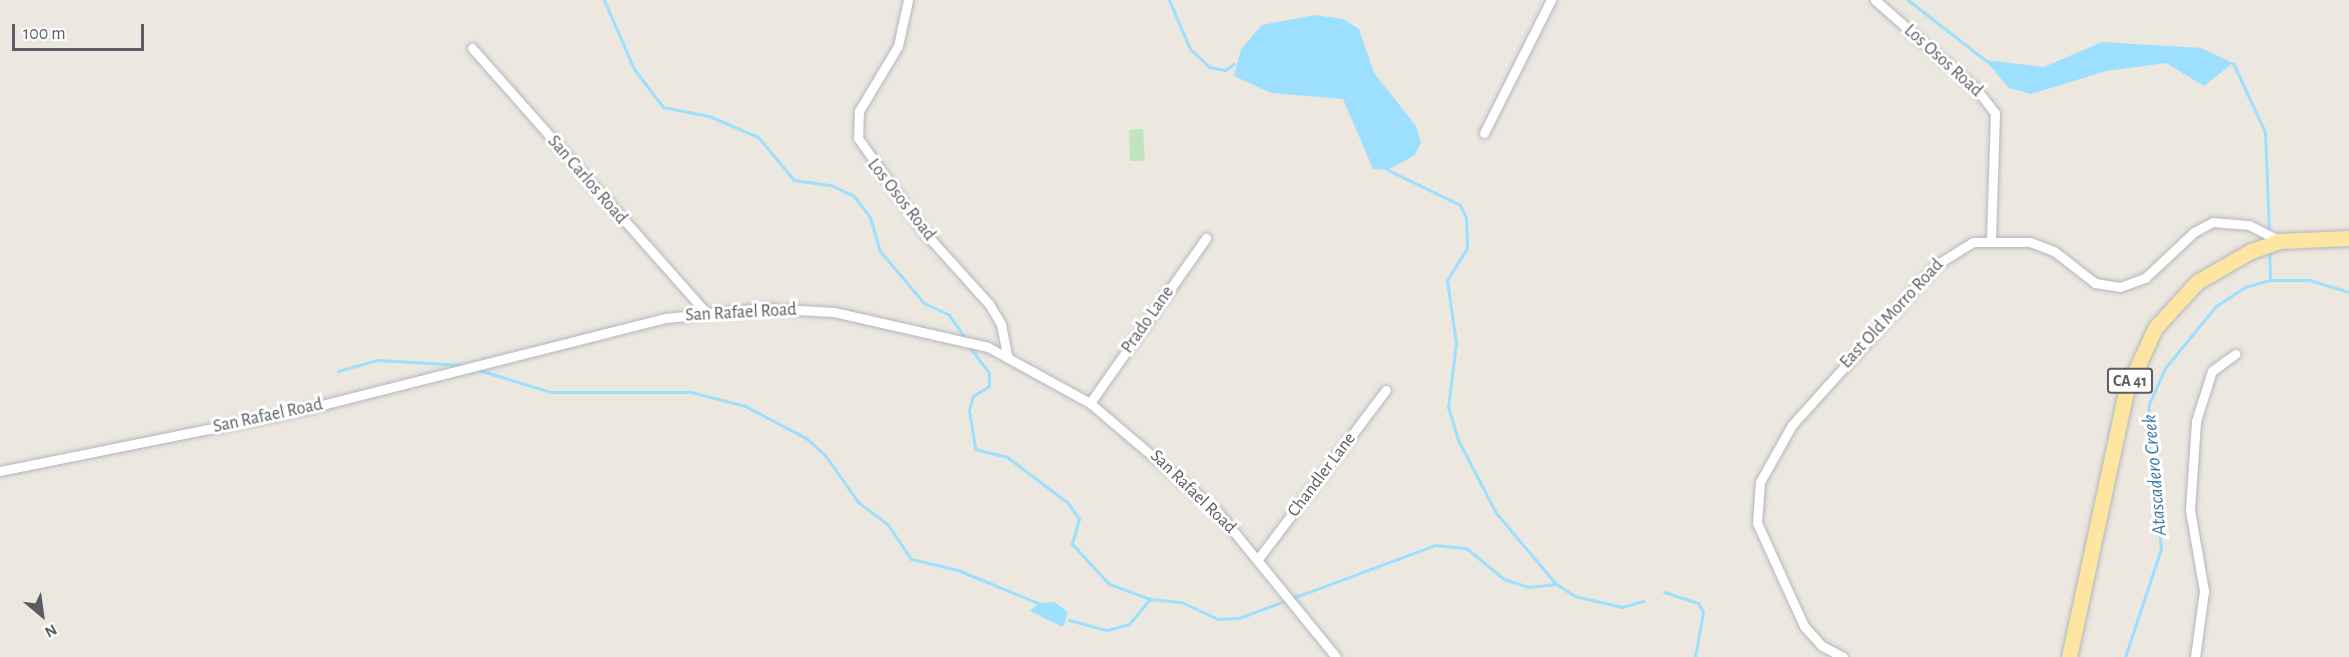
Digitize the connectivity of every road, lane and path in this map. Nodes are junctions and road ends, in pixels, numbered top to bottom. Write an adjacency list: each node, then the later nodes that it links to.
1 (908, 0): 12 (street, Los Osos Road)
2 (1551, 0): 5 (street)
3 (1875, 0): 8 (street, Los Osos Road)
4 (472, 48): 10 (street, San Carlos Road)
5 (1484, 133)
6 (1206, 238): 14 (street, Prado Lane)
7 (2349, 238): 9 (main road, CA 41 / CA 41)
8 (1991, 239): 9 (street, East Old Morro Road); 18 (street, East Old Morro Road)
9 (2280, 241): 19 (main road, CA 41 / CA 41)
10 (705, 311): 12 (street, San Rafael Road); 15 (street, San Rafael Road)
11 (2235, 354): 20 (street)
12 (1007, 355): 14 (street, San Rafael Road)
13 (1386, 390): 16 (street, Chandler Lane)
14 (1090, 403): 16 (street, San Rafael Road)
15 (0, 471)
16 (1258, 559): 17 (street, San Rafael Road)
17 (1336, 657)
18 (1843, 657)
19 (2069, 657)
20 (2195, 657)

